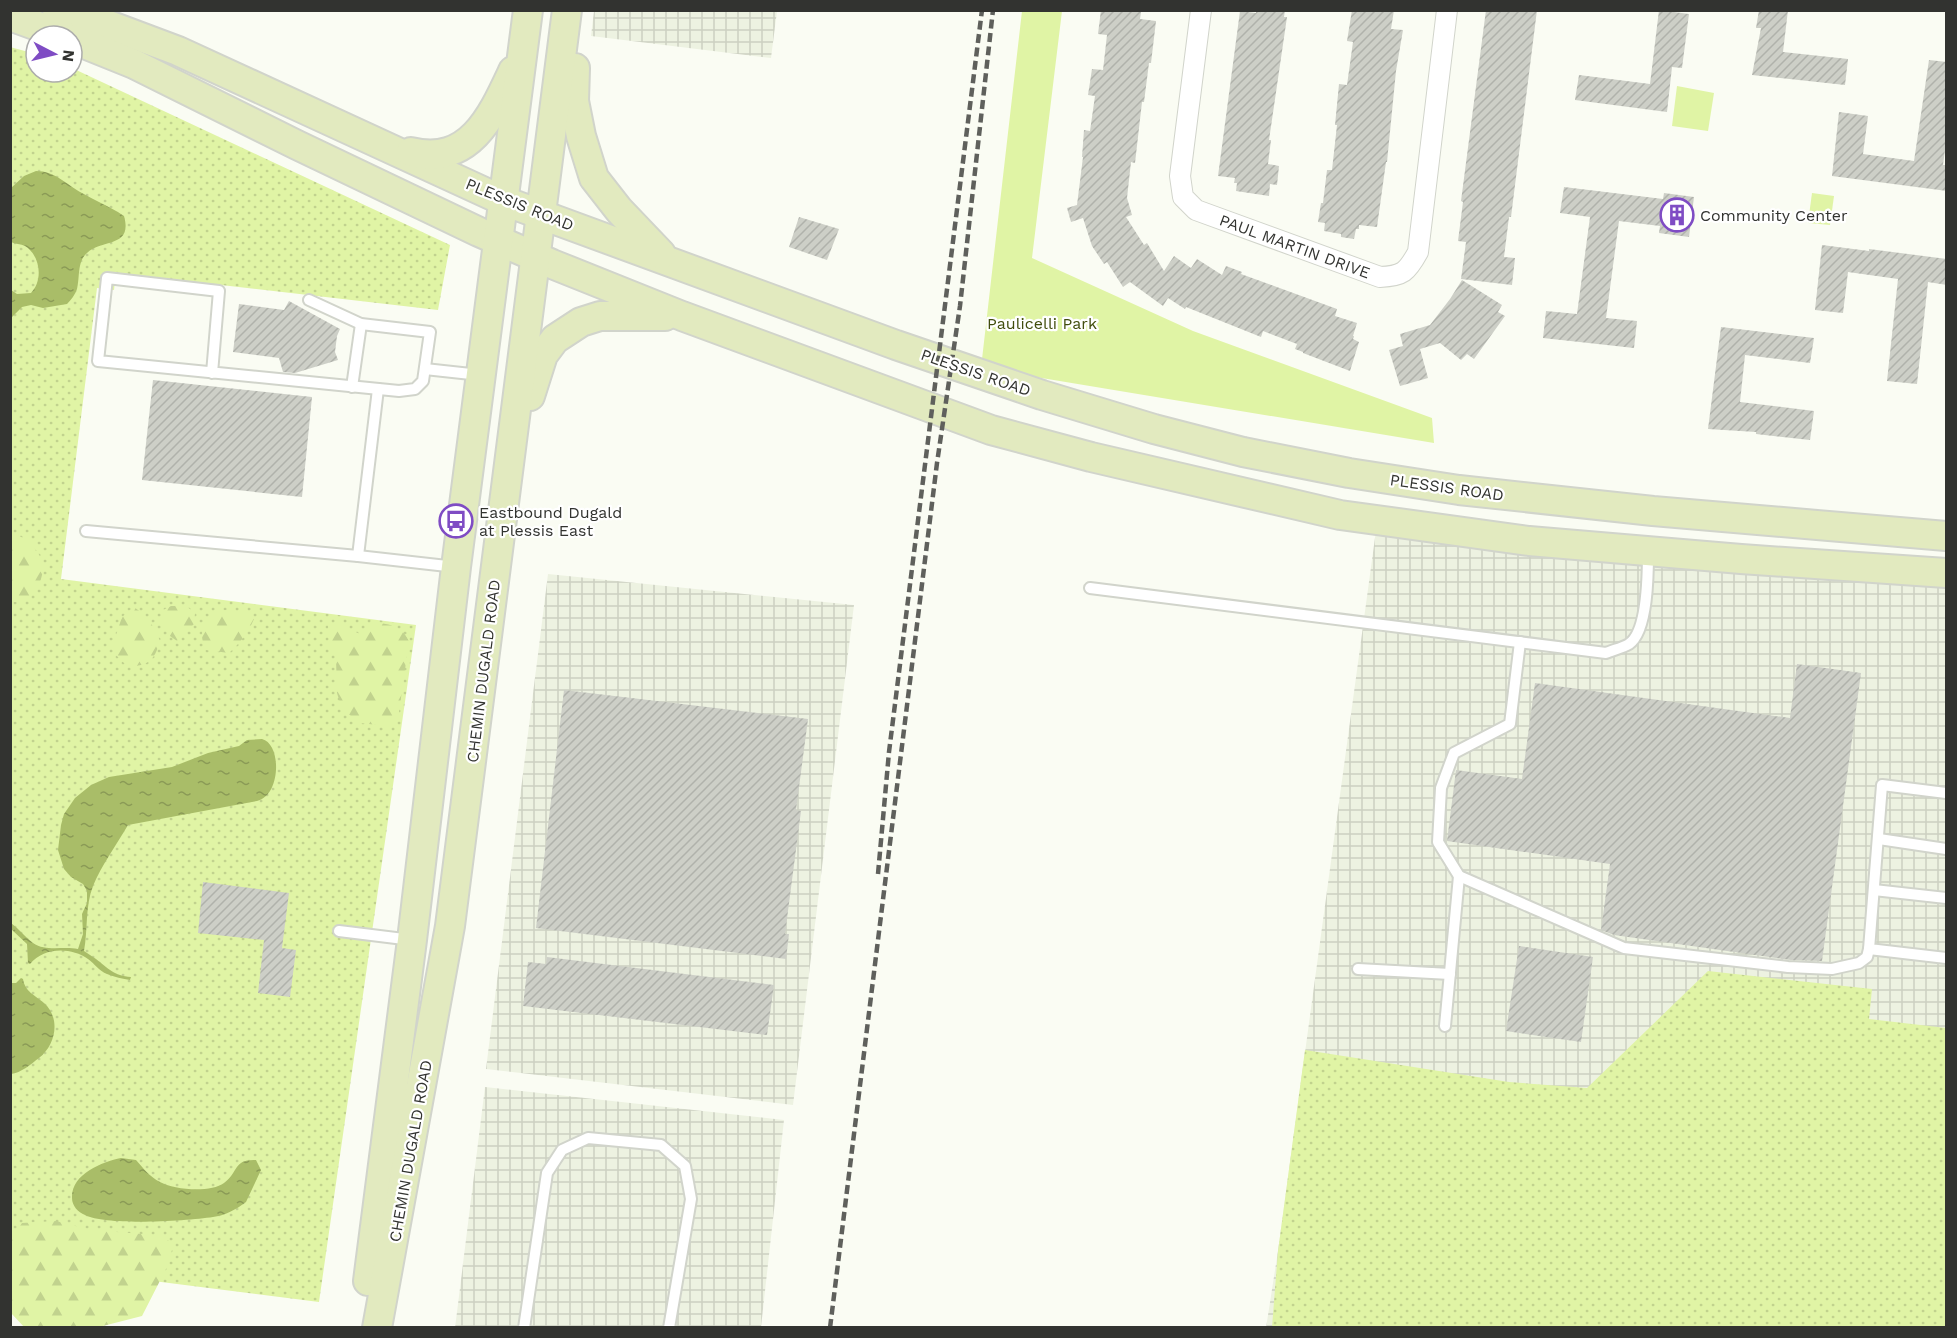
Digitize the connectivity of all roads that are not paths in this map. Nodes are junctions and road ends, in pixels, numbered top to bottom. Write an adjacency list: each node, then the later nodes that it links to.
1 (57, 10): 11 (main road, PLESSIS ROAD)
2 (528, 10): 10 (main road, CHEMIN DUGALD ROAD)
3 (567, 10): 13 (main road, CHEMIN DUGALD ROAD)
4 (576, 10): 16 (main road)
5 (1202, 10): 6 (street, PAUL MARTIN DRIVE)
6 (1447, 10)
7 (10, 16): 8 (main road)
8 (32, 24)
9 (84, 44): 14 (main road)
10 (524, 47): 11 (main road); 12 (main road, CHEMIN DUGALD ROAD)
11 (377, 144): 12 (main road, PLESSIS ROAD)
12 (504, 201): 13 (main road, PLESSIS ROAD); 14 (main road, CHEMIN DUGALD ROAD)
13 (540, 213): 15 (main road, CHEMIN DUGALD ROAD); 16 (main road, PLESSIS ROAD)
14 (498, 240): 15 (main road); 22 (main road, CHEMIN DUGALD ROAD)
15 (534, 256): 18 (main road); 25 (main road, CHEMIN DUGALD ROAD)
16 (667, 260): 27 (main road, PLESSIS ROAD)
17 (309, 300): 19 (lane)
18 (682, 316): 25 (main road); 28 (main road)
19 (361, 324): 20 (lane); 23 (lane)
20 (425, 369): 22 (lane); 24 (lane)
21 (212, 372): 21 (lane); 23 (lane)
22 (480, 375): 30 (main road, CHEMIN DUGALD ROAD)
23 (352, 387): 24 (lane)
24 (378, 389): 29 (lane)
25 (511, 445): 32 (main road, CHEMIN DUGALD ROAD)
26 (86, 531): 29 (lane)
27 (1947, 536)
28 (1648, 551): 31 (main road); 34 (lane)
29 (358, 556): 30 (lane)
30 (456, 567): 32 (main road); 43 (main road, CHEMIN DUGALD ROAD)
31 (1947, 573)
32 (495, 575): 41 (main road, CHEMIN DUGALD ROAD)
33 (1090, 588): 34 (lane)
34 (1520, 642): 38 (lane)
35 (1947, 793): 36 (lane)
36 (1879, 839): 37 (lane); 39 (lane)
37 (1947, 849)
38 (1460, 876): 44 (lane); 47 (lane)
39 (1874, 891): 40 (lane); 44 (lane)
40 (1947, 898)
41 (450, 926): 43 (main road); 50 (main road, CHEMIN DUGALD ROAD)
42 (339, 931): 43 (lane)
43 (412, 940): 49 (main road, CHEMIN DUGALD ROAD)
44 (1869, 949): 45 (lane)
45 (1947, 958)
46 (1358, 969): 47 (lane)
47 (1450, 974): 48 (lane)
48 (1445, 1026)
49 (362, 1328)
50 (378, 1328)
51 (524, 1328): 52 (lane)
52 (669, 1328)

